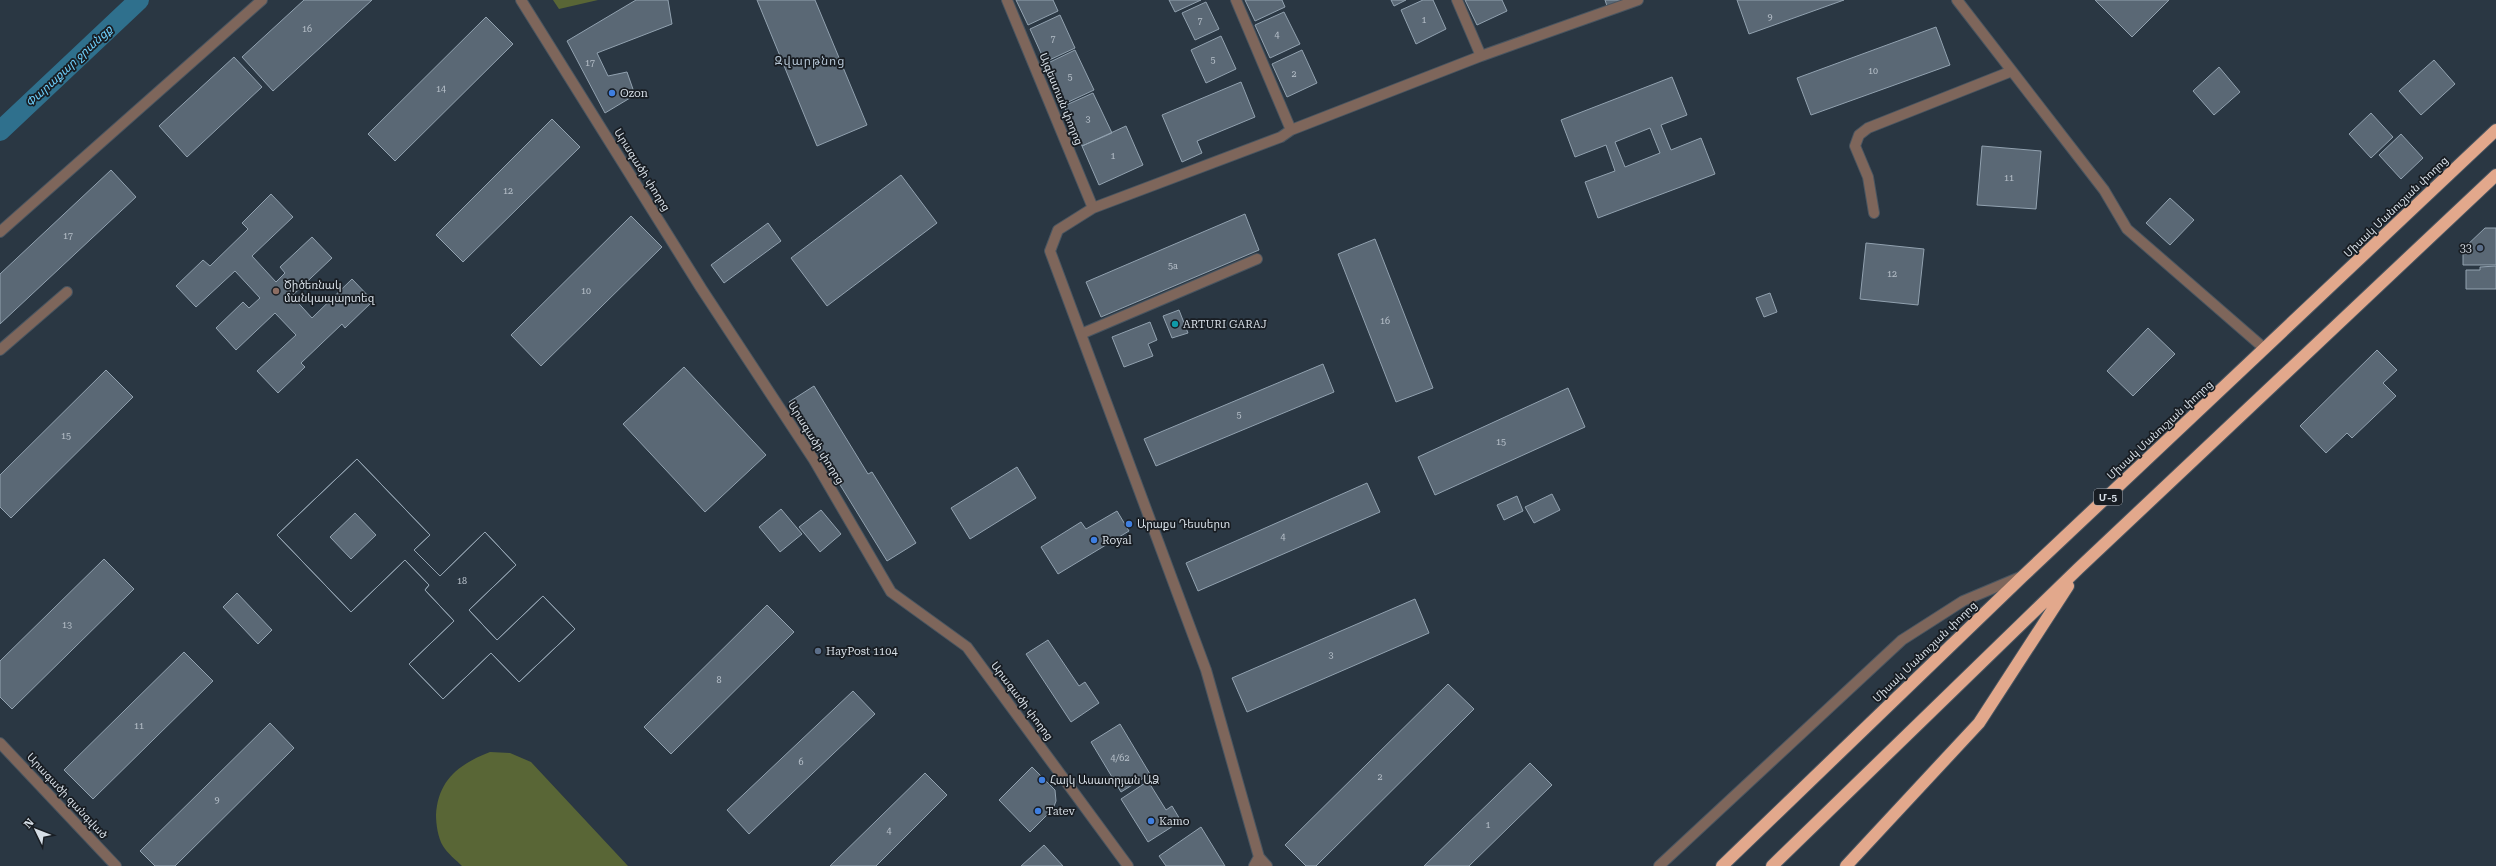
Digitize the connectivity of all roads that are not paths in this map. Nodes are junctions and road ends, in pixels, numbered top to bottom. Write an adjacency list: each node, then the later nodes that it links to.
1 (262, 0): 15 (street)
2 (521, 0): 26 (street, Արագածի փողոց)
3 (1007, 0): 13 (street, Այգեստան փողոց)
4 (1236, 0): 10 (street)
5 (1457, 0): 8 (street)
6 (1638, 0): 8 (street)
7 (1957, 0): 9 (street)
8 (1480, 56): 10 (street)
9 (2012, 71): 14 (street); 19 (street)
10 (1291, 130): 13 (street)
11 (2496, 130): 19 (highway, Միսակ Մանուշյան փողոց / Մ-5)
12 (2496, 175): 21 (highway, Մ-5)
13 (1093, 208): 18 (street)
14 (1874, 213)
15 (0, 232)
16 (1257, 259): 18 (street)
17 (67, 292): 20 (street)
18 (1080, 334): 24 (street)
19 (2265, 349): 22 (highway, Միսակ Մանուշյան փողոց / Մ-5)
20 (0, 350)
21 (2079, 568): 30 (highway, Մ-5); 31 (highway)
22 (2022, 577): 28 (street); 29 (highway, Միսակ Մանուշյան փողոց / Մ-5)
23 (0, 743): 25 (street, Արագածի զանգված)
24 (1257, 862): 27 (street)
25 (116, 866)
26 (1128, 866)
27 (1267, 866)
28 (1659, 866)
29 (1722, 866)
30 (1772, 866)
31 (1846, 866)

